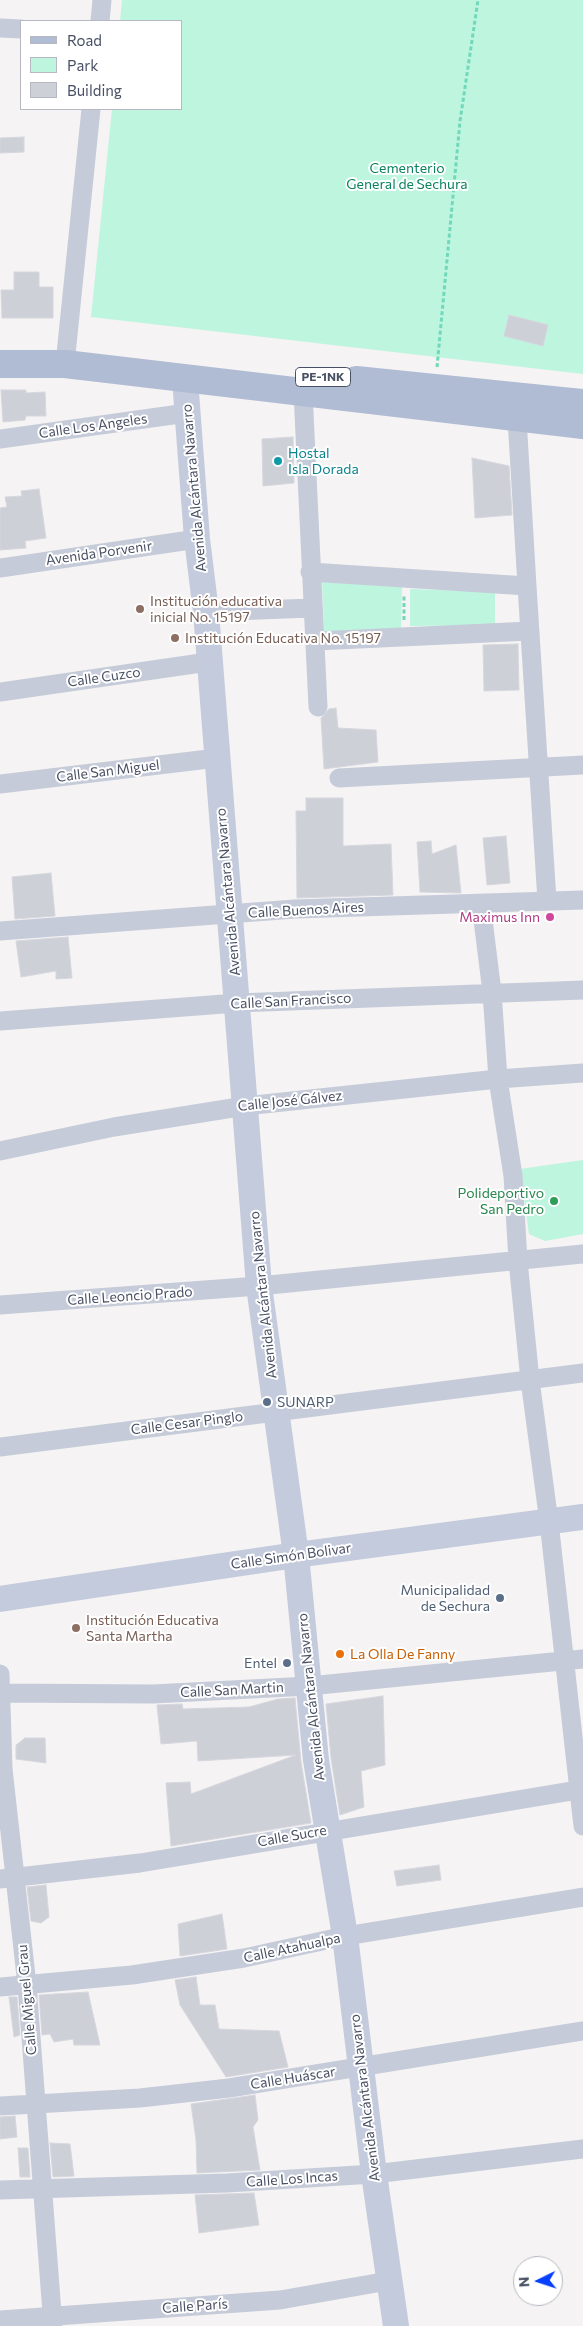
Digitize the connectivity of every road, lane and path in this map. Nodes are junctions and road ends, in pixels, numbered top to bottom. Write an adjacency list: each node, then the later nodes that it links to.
1 (102, 0): 3 (street)
2 (478, 0): 7 (path)
3 (100, 20)
4 (0, 28): 5 (street)
5 (20, 29)
6 (91, 110): 9 (street)
7 (439, 351)
8 (0, 364): 9 (main road, PE-1NK)
9 (65, 364): 10 (main road, PE-1NK); 13 (main road, PE-1NK)
10 (185, 379): 11 (main road, PE-1NK); 14 (street, Avenida Alcántara Navarro)
11 (303, 392): 13 (main road, PE-1NK); 19 (street)
12 (583, 403): 13 (main road, PE-1NK)
13 (518, 407): 15 (main road, PE-1NK); 21 (street)
14 (187, 413): 16 (street, Calle Los Angeles); 17 (street, Avenida Alcántara Navarro)
15 (583, 425)
16 (0, 439)
17 (197, 539): 18 (street, Avenida Porvenir); 23 (street, Avenida Alcántara Navarro)
18 (0, 568)
19 (310, 572): 20 (street); 22 (street)
20 (405, 578): 21 (street); 25 (path)
21 (526, 586): 24 (street)
22 (312, 608): 23 (street); 26 (street)
23 (206, 612): 27 (street, Avenida Alcántara Navarro)
24 (530, 631): 25 (street); 32 (street)
25 (404, 636): 26 (street)
26 (316, 641): 29 (street)
27 (208, 662): 28 (street, Calle Cuzco); 30 (street, Avenida Alcántara Navarro)
28 (0, 692)
29 (318, 707)
30 (217, 758): 34 (street, Calle San Miguel); 38 (street, Avenida Alcántara Navarro)
31 (583, 765): 32 (street)
32 (539, 769): 33 (street); 36 (street)
33 (339, 778)
34 (0, 784)
35 (583, 900): 36 (street, Calle Buenos Aires)
36 (547, 901): 37 (street, Calle Buenos Aires)
37 (481, 904): 38 (street, Calle Buenos Aires); 41 (street)
38 (229, 914): 39 (street, Calle Buenos Aires); 42 (street, Avenida Alcántara Navarro)
39 (0, 931)
40 (583, 990): 41 (street, Calle San Francisco)
41 (492, 992): 42 (street, Calle San Francisco); 45 (street)
42 (237, 1003): 43 (street, Calle San Francisco); 46 (street, Avenida Alcántara Navarro)
43 (0, 1021)
44 (583, 1073): 45 (street, Calle José Gálvez)
45 (498, 1079): 46 (street, Calle José Gálvez); 49 (street)
46 (245, 1106): 47 (street, Calle José Gálvez); 50 (street, Avenida Alcántara Navarro)
47 (0, 1151)
48 (583, 1254): 49 (street)
49 (518, 1261): 50 (street, Calle Leoncio Prado); 53 (street)
50 (260, 1286): 51 (street, Calle Leoncio Prado); 54 (street, Avenida Alcántara Navarro)
51 (0, 1305)
52 (583, 1373): 53 (street, Calle Cesar Pinglo)
53 (530, 1380): 54 (street, Calle Cesar Pinglo); 57 (street)
54 (276, 1412): 55 (street, Calle Cesar Pinglo); 58 (street, Avenida Alcántara Navarro)
55 (0, 1447)
56 (583, 1517): 57 (street, Calle Simón Bolivar)
57 (549, 1522): 58 (street, Calle Simón Bolivar); 60 (street)
58 (296, 1555): 59 (street, Calle Simón Bolivar); 62 (street, Avenida Alcántara Navarro)
59 (0, 1599)
60 (574, 1660): 62 (street, Calle San Martin); 65 (street)
61 (0, 1674): 63 (street, Calle Miguel Grau)
62 (309, 1686): 63 (street, Calle San Martin); 67 (street, Avenida Alcántara Navarro)
63 (1, 1693): 64 (street, Calle Miguel Grau)
64 (1, 1769): 68 (street, Calle Miguel Grau)
65 (581, 1789): 66 (street); 67 (street, Calle Sucre)
66 (583, 1826)
67 (327, 1830): 68 (street, Calle Sucre); 70 (street, Avenida Alcántara Navarro)
68 (7, 1878): 71 (street, Calle Miguel Grau)
69 (583, 1897): 70 (street, Calle Atahualpa)
70 (345, 1936): 71 (street, Calle Atahualpa); 74 (street, Avenida Alcántara Navarro)
71 (27, 1985): 72 (street, Calle Atahualpa); 75 (street, Calle Miguel Grau)
72 (0, 1987)
73 (583, 2031): 74 (street, Calle Huáscar)
74 (362, 2067): 75 (street, Calle Huáscar); 78 (street, Avenida Alcántara Navarro)
75 (36, 2104): 76 (street, Calle Huáscar); 79 (street, Calle Miguel Grau)
76 (0, 2106)
77 (583, 2149): 78 (street, Calle Los Incas)
78 (374, 2174): 79 (street, Calle Los Incas); 81 (street, Avenida Alcántara Navarro)
79 (42, 2188): 80 (street, Calle Los Incas); 83 (street, Calle Miguel Grau)
80 (0, 2190)
81 (388, 2281): 83 (street, Calle París); 84 (street, Avenida Alcántara Navarro)
82 (0, 2320): 83 (street, Calle París)
83 (53, 2320)
84 (396, 2326)

